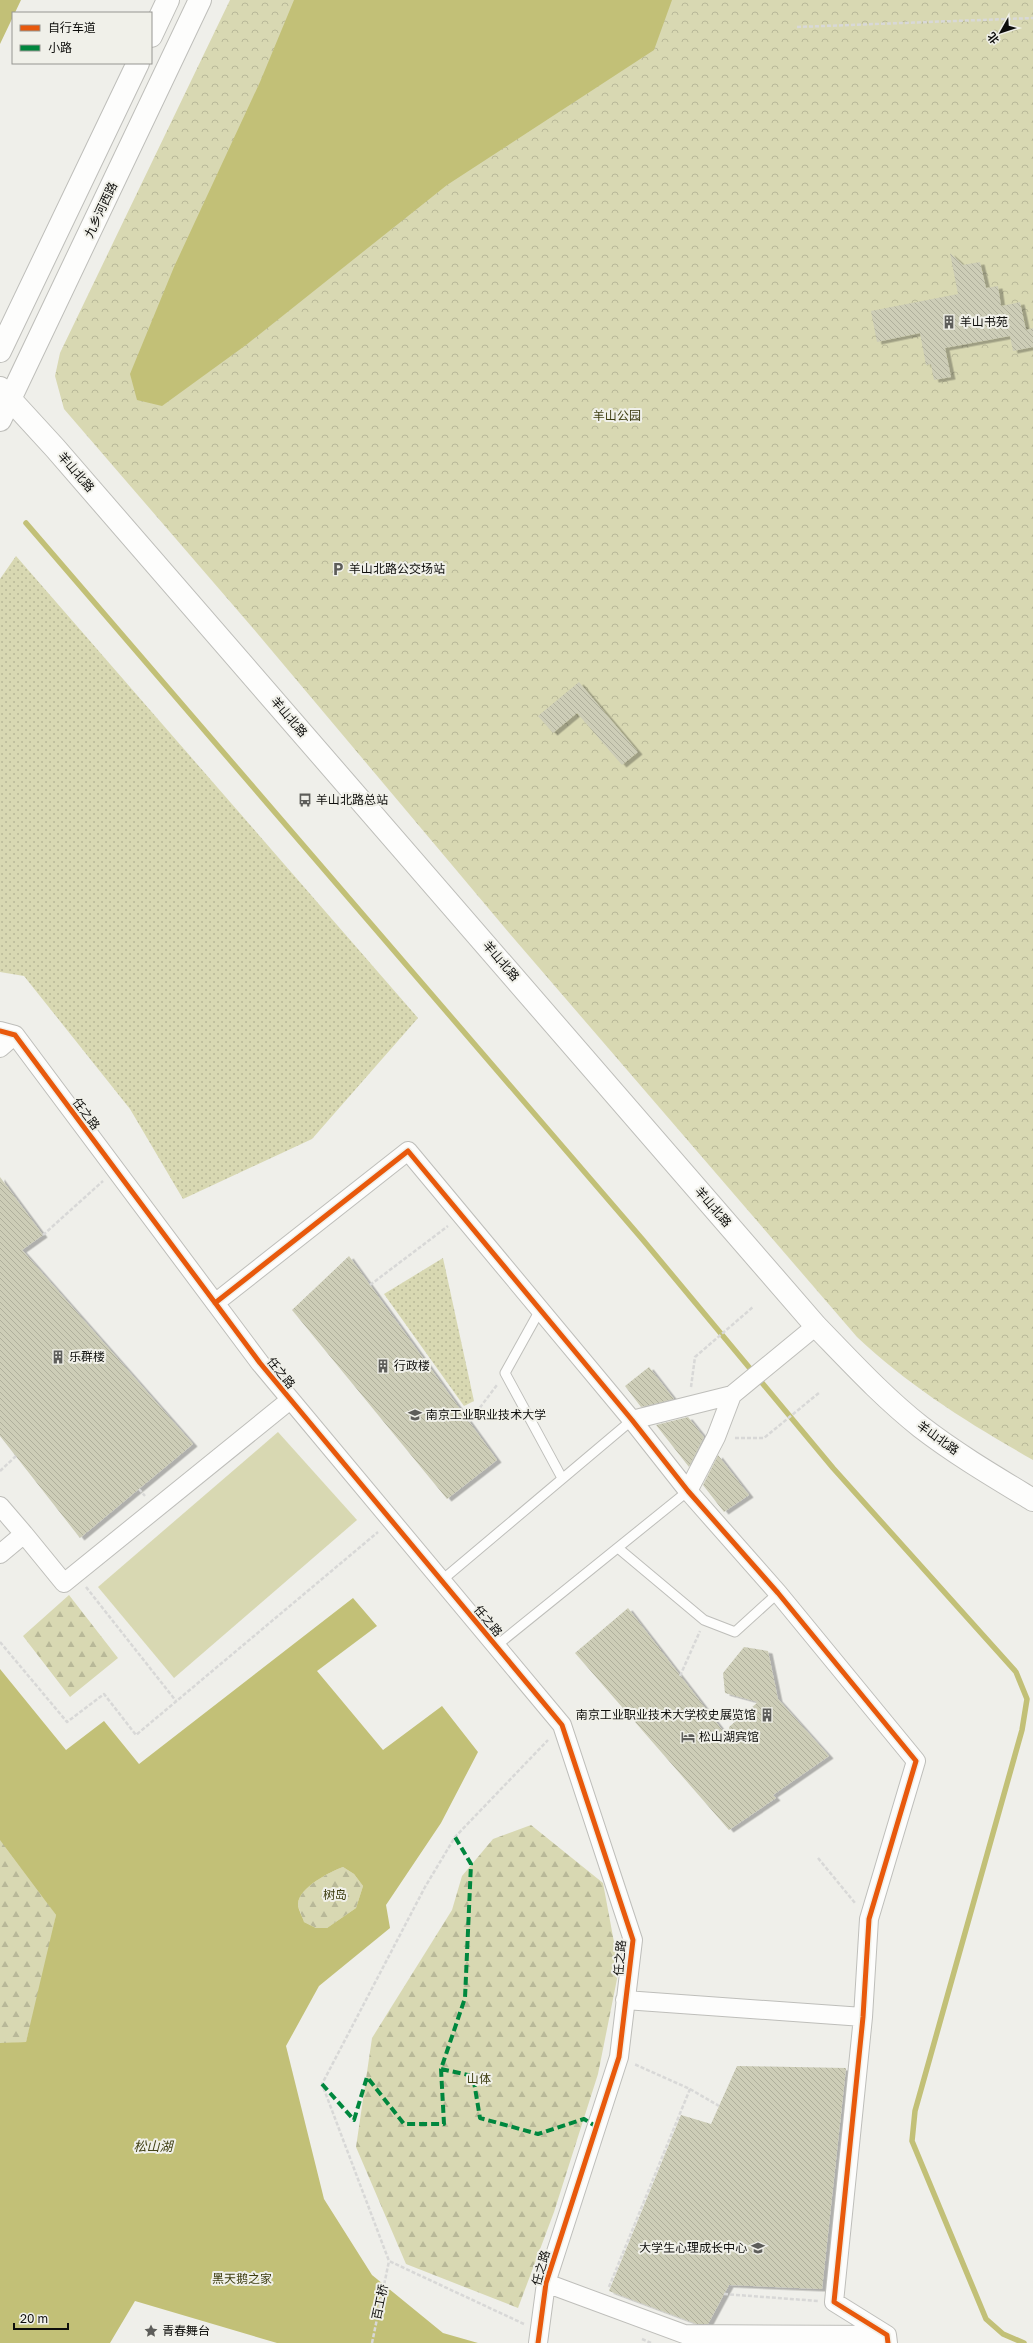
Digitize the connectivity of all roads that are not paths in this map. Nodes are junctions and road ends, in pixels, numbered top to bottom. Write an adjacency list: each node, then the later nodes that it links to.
1 (168, 0): 3 (street)
2 (200, 0): 6 (street, 九乡河西路)
3 (152, 34)
4 (138, 64): 5 (street)
5 (0, 351)
6 (3, 403): 11 (street, 羊山北路)
7 (7, 1033): 8 (street); 9 (street, 任之路)
8 (0, 1048)
9 (215, 1303): 10 (street); 13 (street, 任之路)
10 (540, 1310): 14 (street); 15 (lane)
11 (816, 1326): 12 (street); 17 (street, 羊山北路)
12 (732, 1395): 14 (street); 16 (street)
13 (290, 1400): 19 (street); 22 (street, 任之路)
14 (632, 1420): 15 (lane); 16 (street)
15 (562, 1478): 22 (lane)
16 (688, 1491): 20 (lane); 23 (street)
17 (1033, 1500)
18 (0, 1506): 19 (street)
19 (24, 1534): 21 (street)
20 (618, 1548): 23 (lane); 24 (lane)
21 (0, 1554)
22 (441, 1581): 24 (street, 任之路)
23 (778, 1594): 26 (street)
24 (496, 1646): 25 (street, 任之路)
25 (625, 2000): 26 (street); 27 (street, 任之路)
26 (863, 2017): 29 (street)
27 (546, 2283): 28 (street, 任之路); 29 (street)
28 (538, 2337)
29 (888, 2339)

